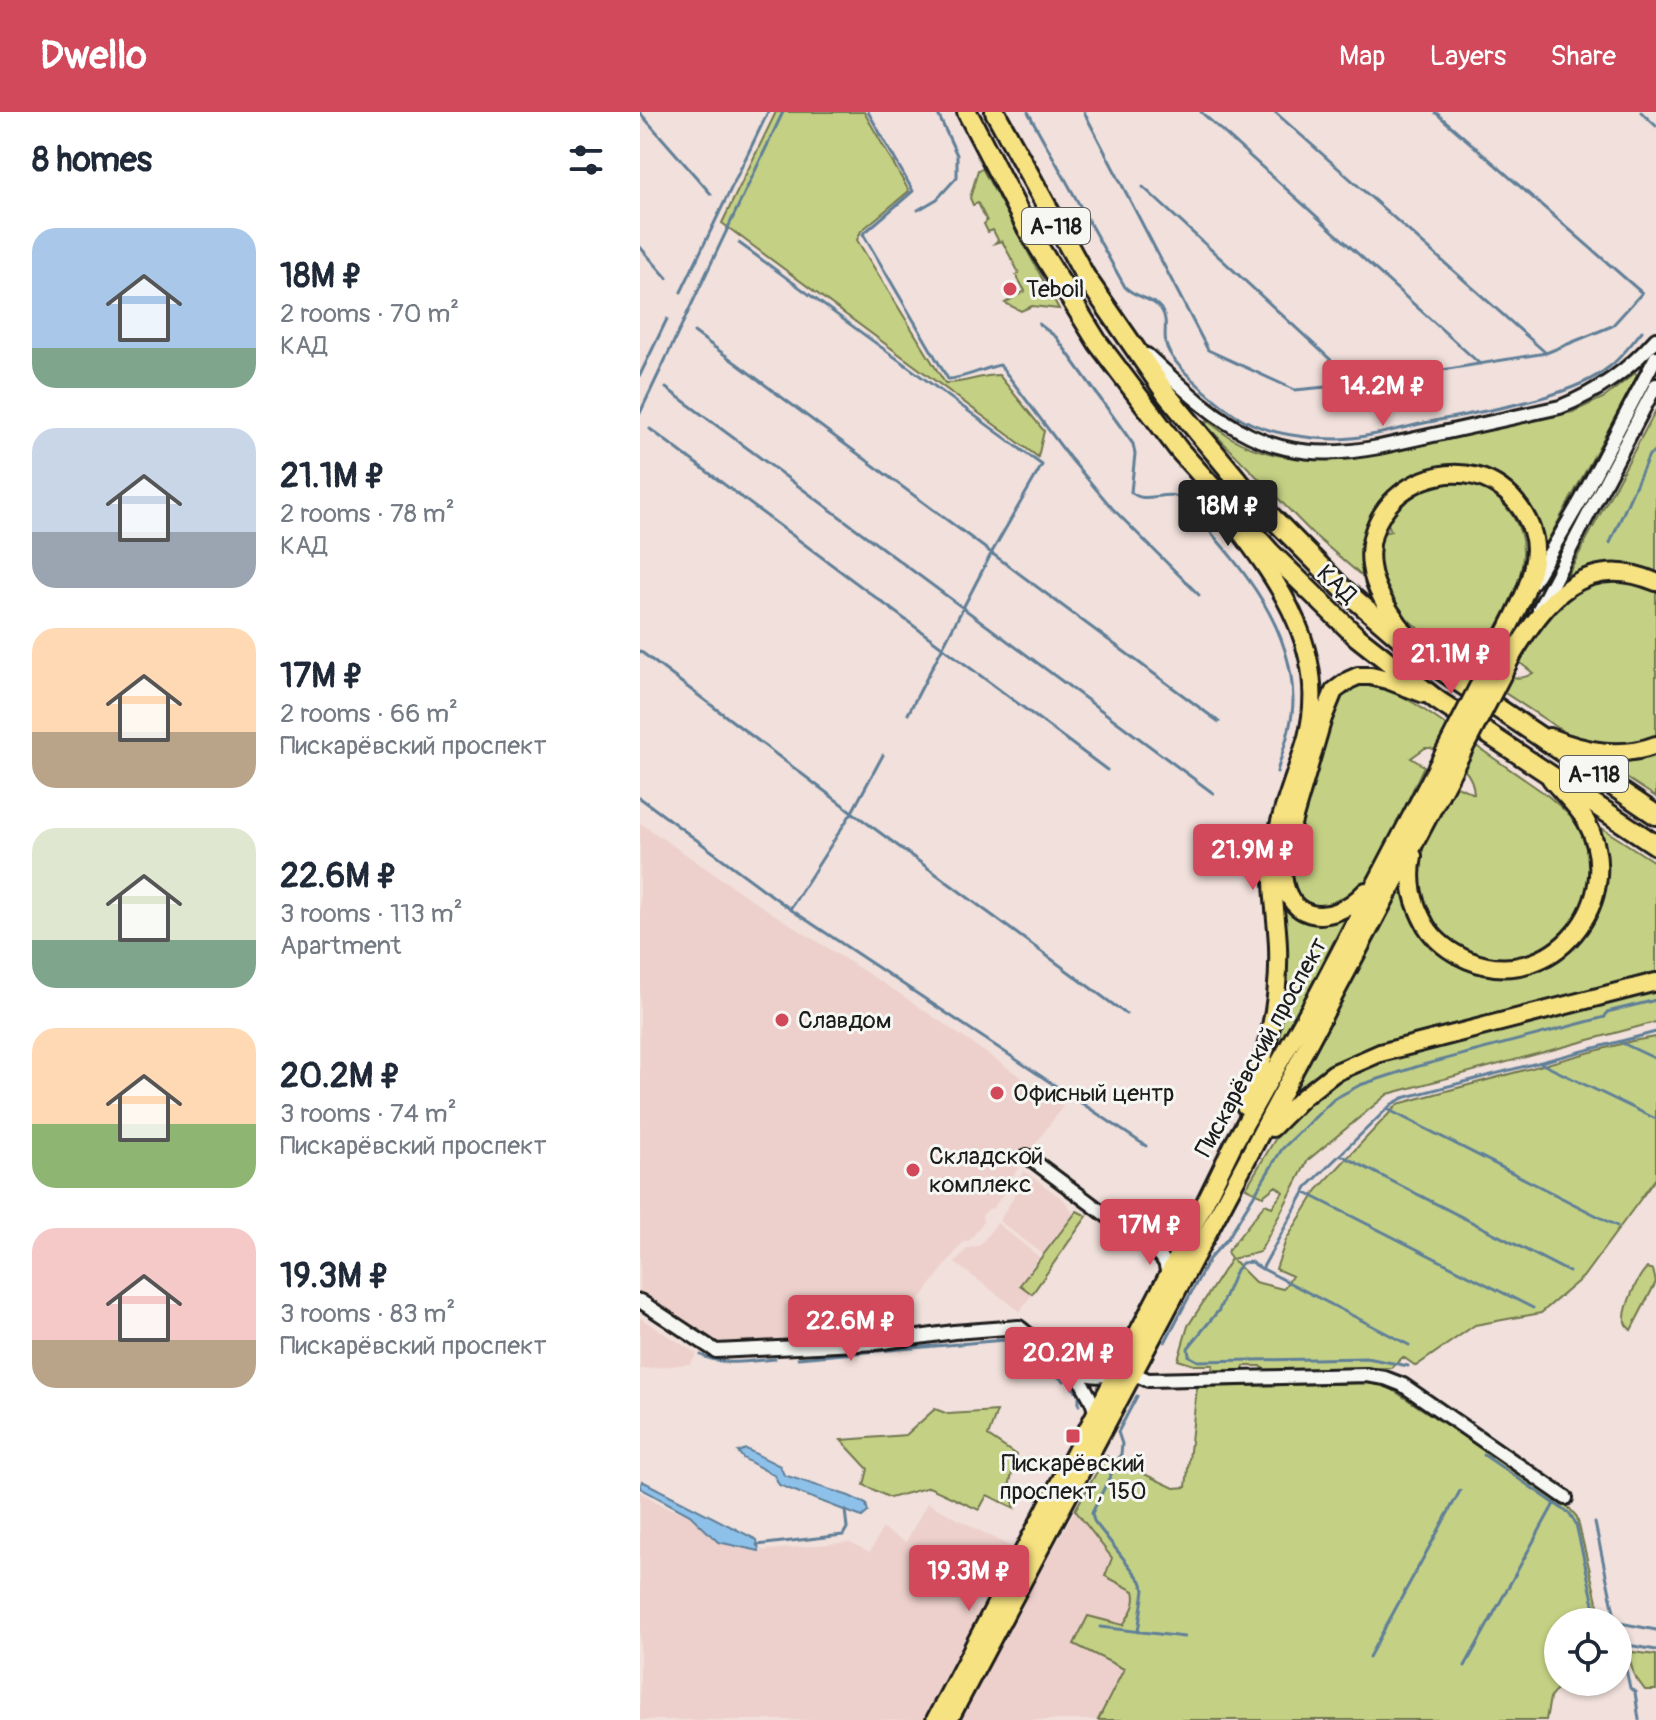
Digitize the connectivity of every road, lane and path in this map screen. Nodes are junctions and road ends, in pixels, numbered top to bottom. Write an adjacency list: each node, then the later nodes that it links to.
1 (967, 112): 7 (highway, КАД / А-118)
2 (995, 112): 3 (highway, КАД / А-118)
3 (1125, 336): 4 (street); 12 (highway, КАД / А-118)
4 (1656, 339)
5 (1656, 357): 9 (street, Пискарёвский проспект)
6 (1656, 385): 10 (street, Пискарёвский проспект)
7 (1179, 450): 13 (highway, КАД / А-118); 24 (main road)
8 (1656, 582): 10 (main road)
9 (1523, 598): 11 (main road, Пискарёвский проспект); 12 (main road)
10 (1532, 623): 11 (main road, Пискарёвский проспект)
11 (1506, 651): 16 (main road, Пискарёвский проспект, bridge)
12 (1422, 657): 14 (highway, КАД / А-118)
13 (1437, 700): 17 (highway, КАД / А-118); 21 (main road)
14 (1533, 731): 15 (main road); 18 (highway, КАД / А-118)
15 (1656, 745)
16 (1445, 768): 19 (main road, Пискарёвский проспект); 21 (main road, Пискарёвский проспект)
17 (1547, 775): 19 (main road); 20 (highway, КАД / А-118)
18 (1656, 815)
19 (1424, 825): 23 (main road, Пискарёвский проспект)
20 (1656, 845)
21 (1381, 875): 24 (main road, Пискарёвский проспект)
22 (1656, 982): 23 (main road)
23 (1257, 1144): 30 (main road, Пискарёвский проспект)
24 (1233, 1145): 26 (main road, Пискарёвский проспект)
25 (1027, 1156): 27 (street)
26 (1189, 1235): 27 (street); 28 (main road, Пискарёвский проспект)
27 (1147, 1245): 28 (street)
28 (1168, 1274): 30 (main road, Пискарёвский проспект)
29 (640, 1301): 31 (street)
30 (1124, 1372): 31 (street); 32 (main road, Пискарёвский проспект); 33 (street); 35 (main road, Пискарёвский проспект)
31 (1079, 1373): 32 (street)
32 (1095, 1413): 34 (main road, Пискарёвский проспект)
33 (1566, 1498)
34 (935, 1720)
35 (949, 1720)

